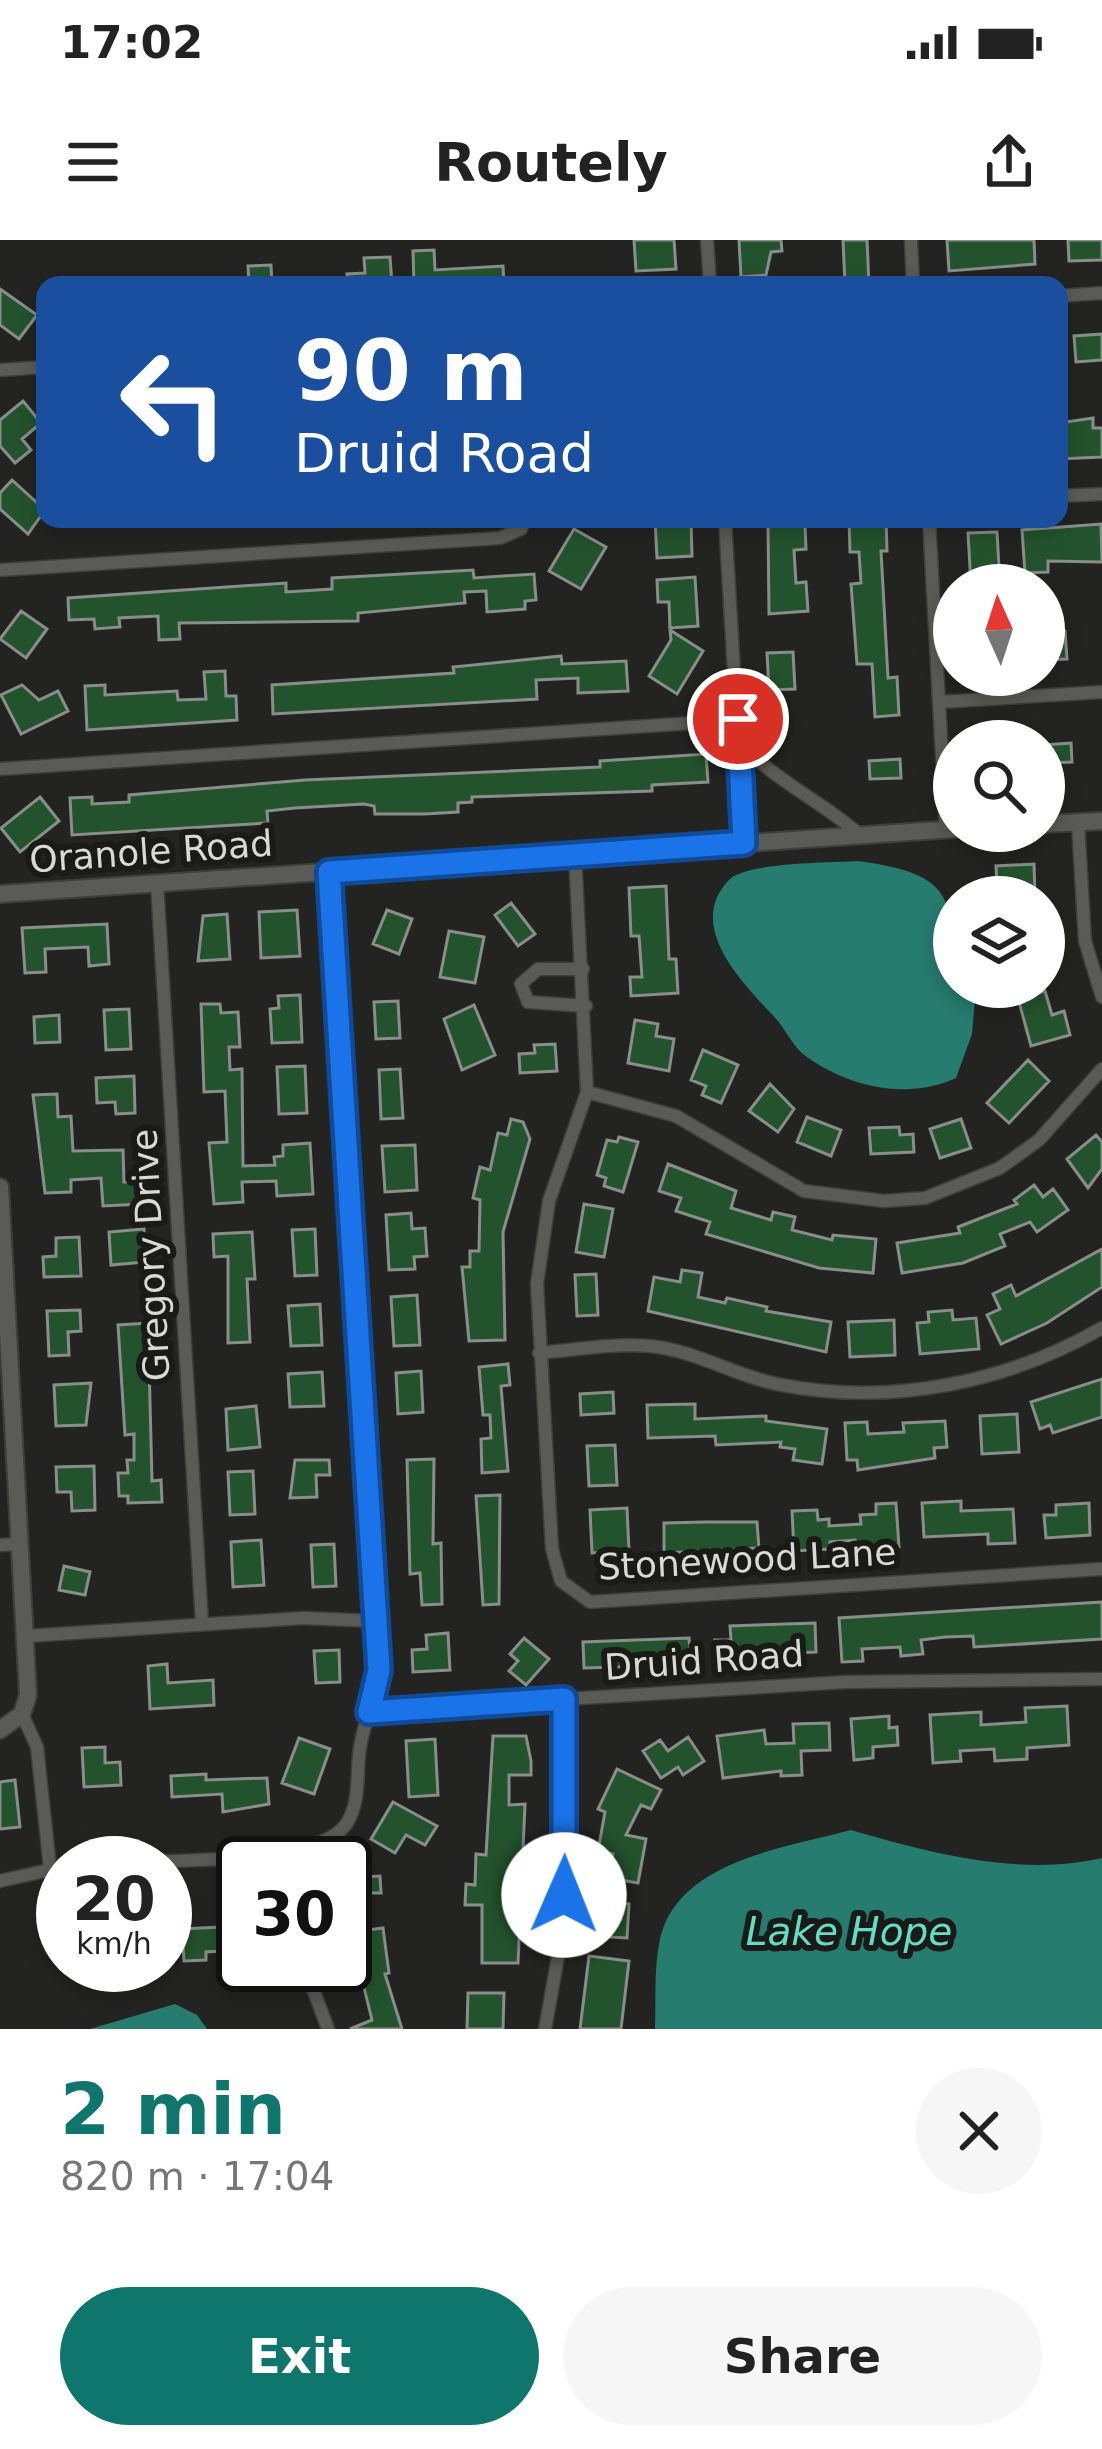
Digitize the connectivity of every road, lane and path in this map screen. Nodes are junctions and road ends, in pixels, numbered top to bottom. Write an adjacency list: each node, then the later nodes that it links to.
1 (707, 240): 3 (street)
2 (911, 240): 4 (street)
3 (709, 276)
4 (913, 276)
5 (1102, 293): 6 (street)
6 (1068, 295)
7 (36, 368): 8 (street)
8 (0, 370)
9 (1102, 494): 10 (street)
10 (1068, 496)
11 (516, 528): 14 (street)
12 (726, 528): 17 (street)
13 (930, 528): 16 (street)
14 (0, 570)
15 (1102, 692): 16 (street)
16 (940, 702): 18 (street)
17 (738, 719): 19 (street); 20 (street)
18 (941, 720)
19 (739, 739): 25 (street); 26 (street)
20 (0, 769)
21 (1102, 821): 23 (street)
22 (1065, 823): 23 (street)
23 (1078, 823): 32 (street)
24 (933, 831): 25 (street, Oranole Road)
25 (860, 835): 26 (street, Oranole Road)
26 (744, 843): 27 (street, Oranole Road)
27 (575, 855): 28 (street, Oranole Road); 31 (street, Stonewood Lane)
28 (329, 872): 29 (street, Oranole Road); 43 (street)
29 (157, 883): 30 (street, Oranole Road); 44 (street, Gregory Drive)
30 (0, 895)
31 (583, 969): 33 (street, Stonewood Lane); 33 (street)
32 (1102, 997)
33 (586, 1006): 35 (street, Stonewood Lane)
34 (1102, 1069): 35 (street)
35 (587, 1092): 38 (street, Stonewood Lane)
36 (0, 1187): 39 (street)
37 (1102, 1328): 38 (street)
38 (539, 1353): 42 (street, Stonewood Lane)
39 (5, 1359): 40 (street)
40 (21, 1544): 41 (street); 45 (street)
41 (0, 1545)
42 (1102, 1569)
43 (375, 1621): 44 (street); 48 (street)
44 (202, 1624): 45 (street)
45 (27, 1636): 49 (street)
46 (1102, 1679): 47 (street, Druid Road)
47 (564, 1699): 48 (street, Druid Road); 57 (street)
48 (369, 1712): 52 (street)
49 (22, 1714): 50 (street); 51 (street)
50 (0, 1730)
51 (51, 1836)
52 (333, 1836)
53 (36, 1873): 54 (street)
54 (0, 1881)
55 (314, 1992): 56 (street)
56 (328, 2029)
57 (545, 2029)

